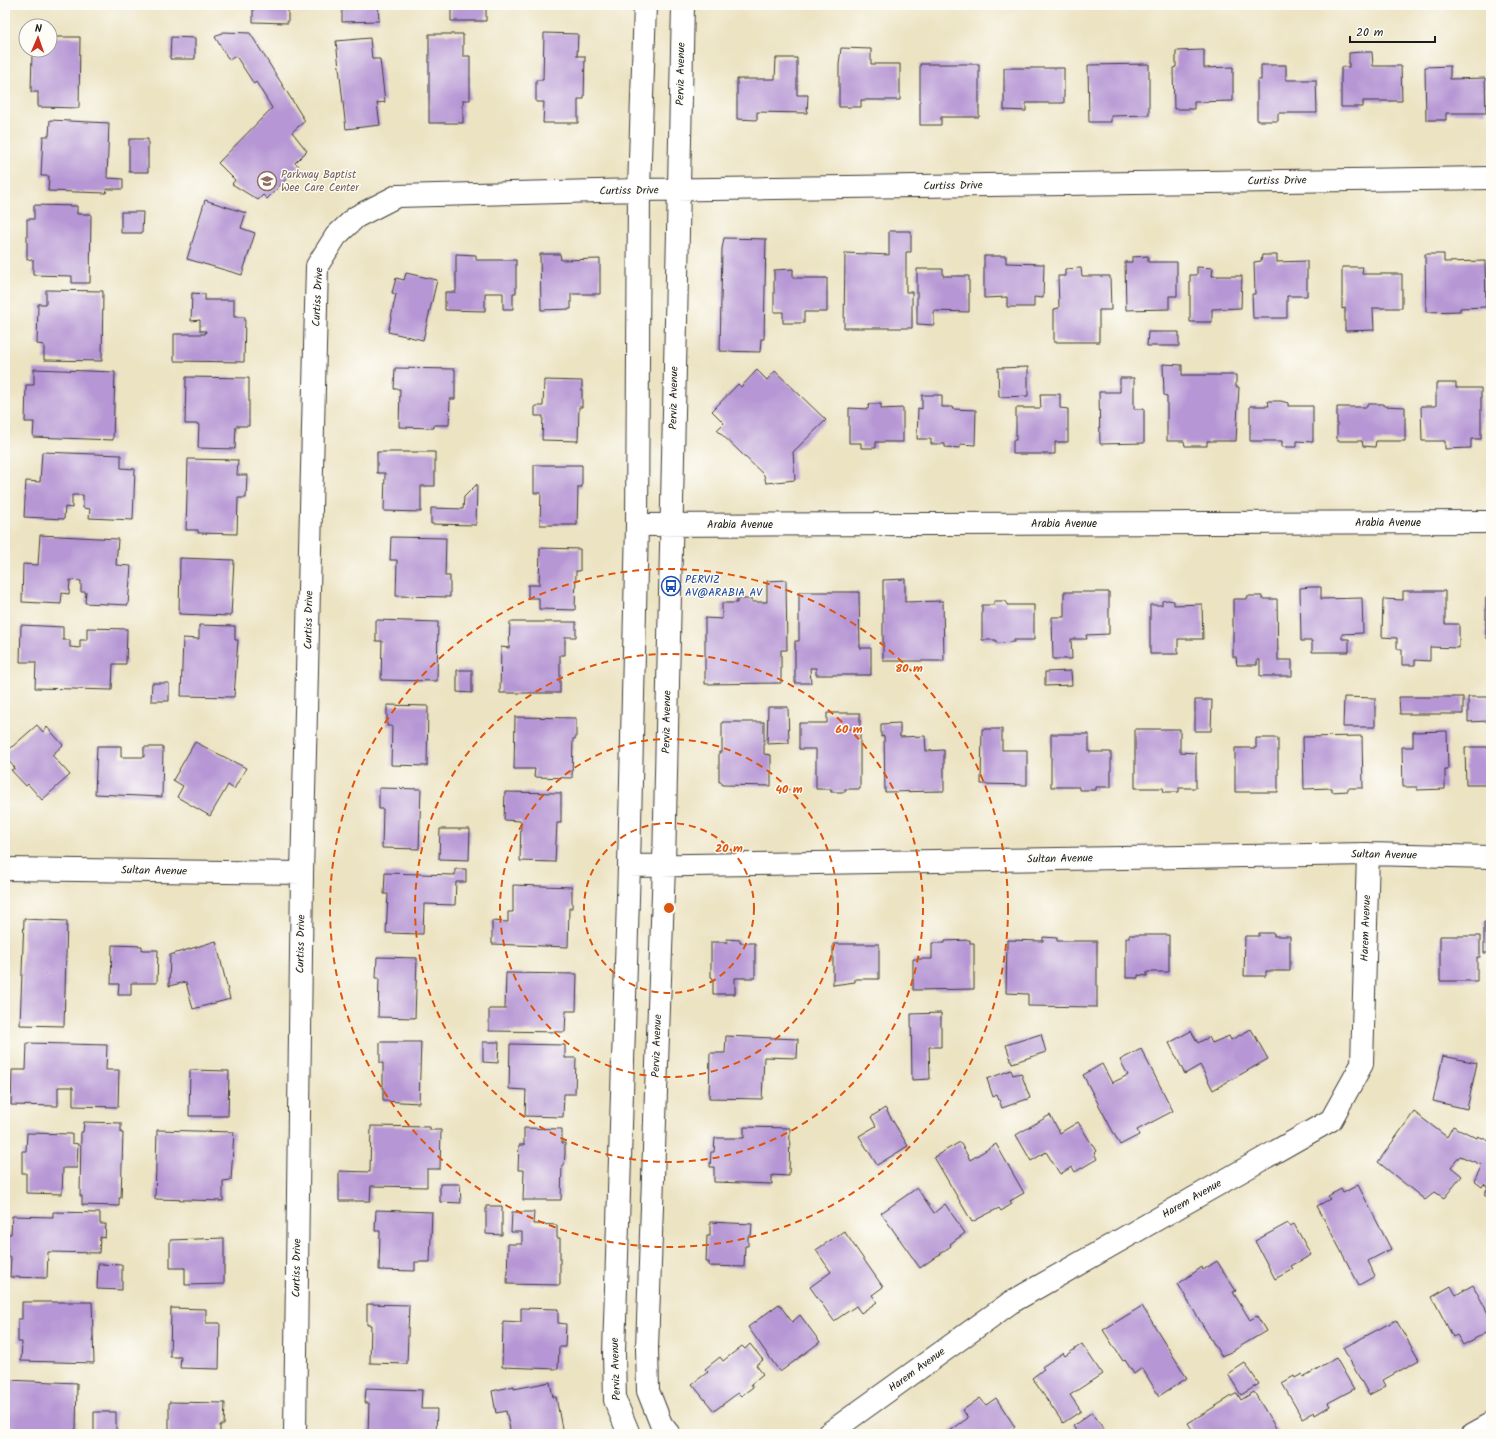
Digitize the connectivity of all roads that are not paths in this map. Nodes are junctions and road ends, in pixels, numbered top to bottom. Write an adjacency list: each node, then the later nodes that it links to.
1 (645, 5): 4 (street, Perviz Avenue)
2 (683, 5): 5 (street, Perviz Avenue)
3 (1491, 178): 5 (street, Curtiss Drive)
4 (639, 190): 5 (street, Curtiss Drive); 8 (street, Perviz Avenue); 14 (street, Curtiss Drive)
5 (678, 190): 7 (street, Perviz Avenue)
6 (1491, 522): 7 (street, Arabia Avenue)
7 (671, 525): 8 (street, Arabia Avenue); 11 (street, Perviz Avenue)
8 (637, 526): 12 (street, Perviz Avenue)
9 (1368, 854): 10 (street, Sultan Avenue); 11 (street, Sultan Avenue); 19 (street, Harem Avenue)
10 (1491, 857)
11 (664, 865): 12 (street, Sultan Avenue); 18 (street, Perviz Avenue)
12 (629, 866): 17 (street, Perviz Avenue)
13 (5, 869): 14 (street, Sultan Avenue)
14 (302, 874): 16 (street, Curtiss Drive)
15 (1491, 1424): 20 (street)
16 (295, 1434)
17 (629, 1434)
18 (669, 1434)
19 (828, 1434)
20 (1473, 1434)

